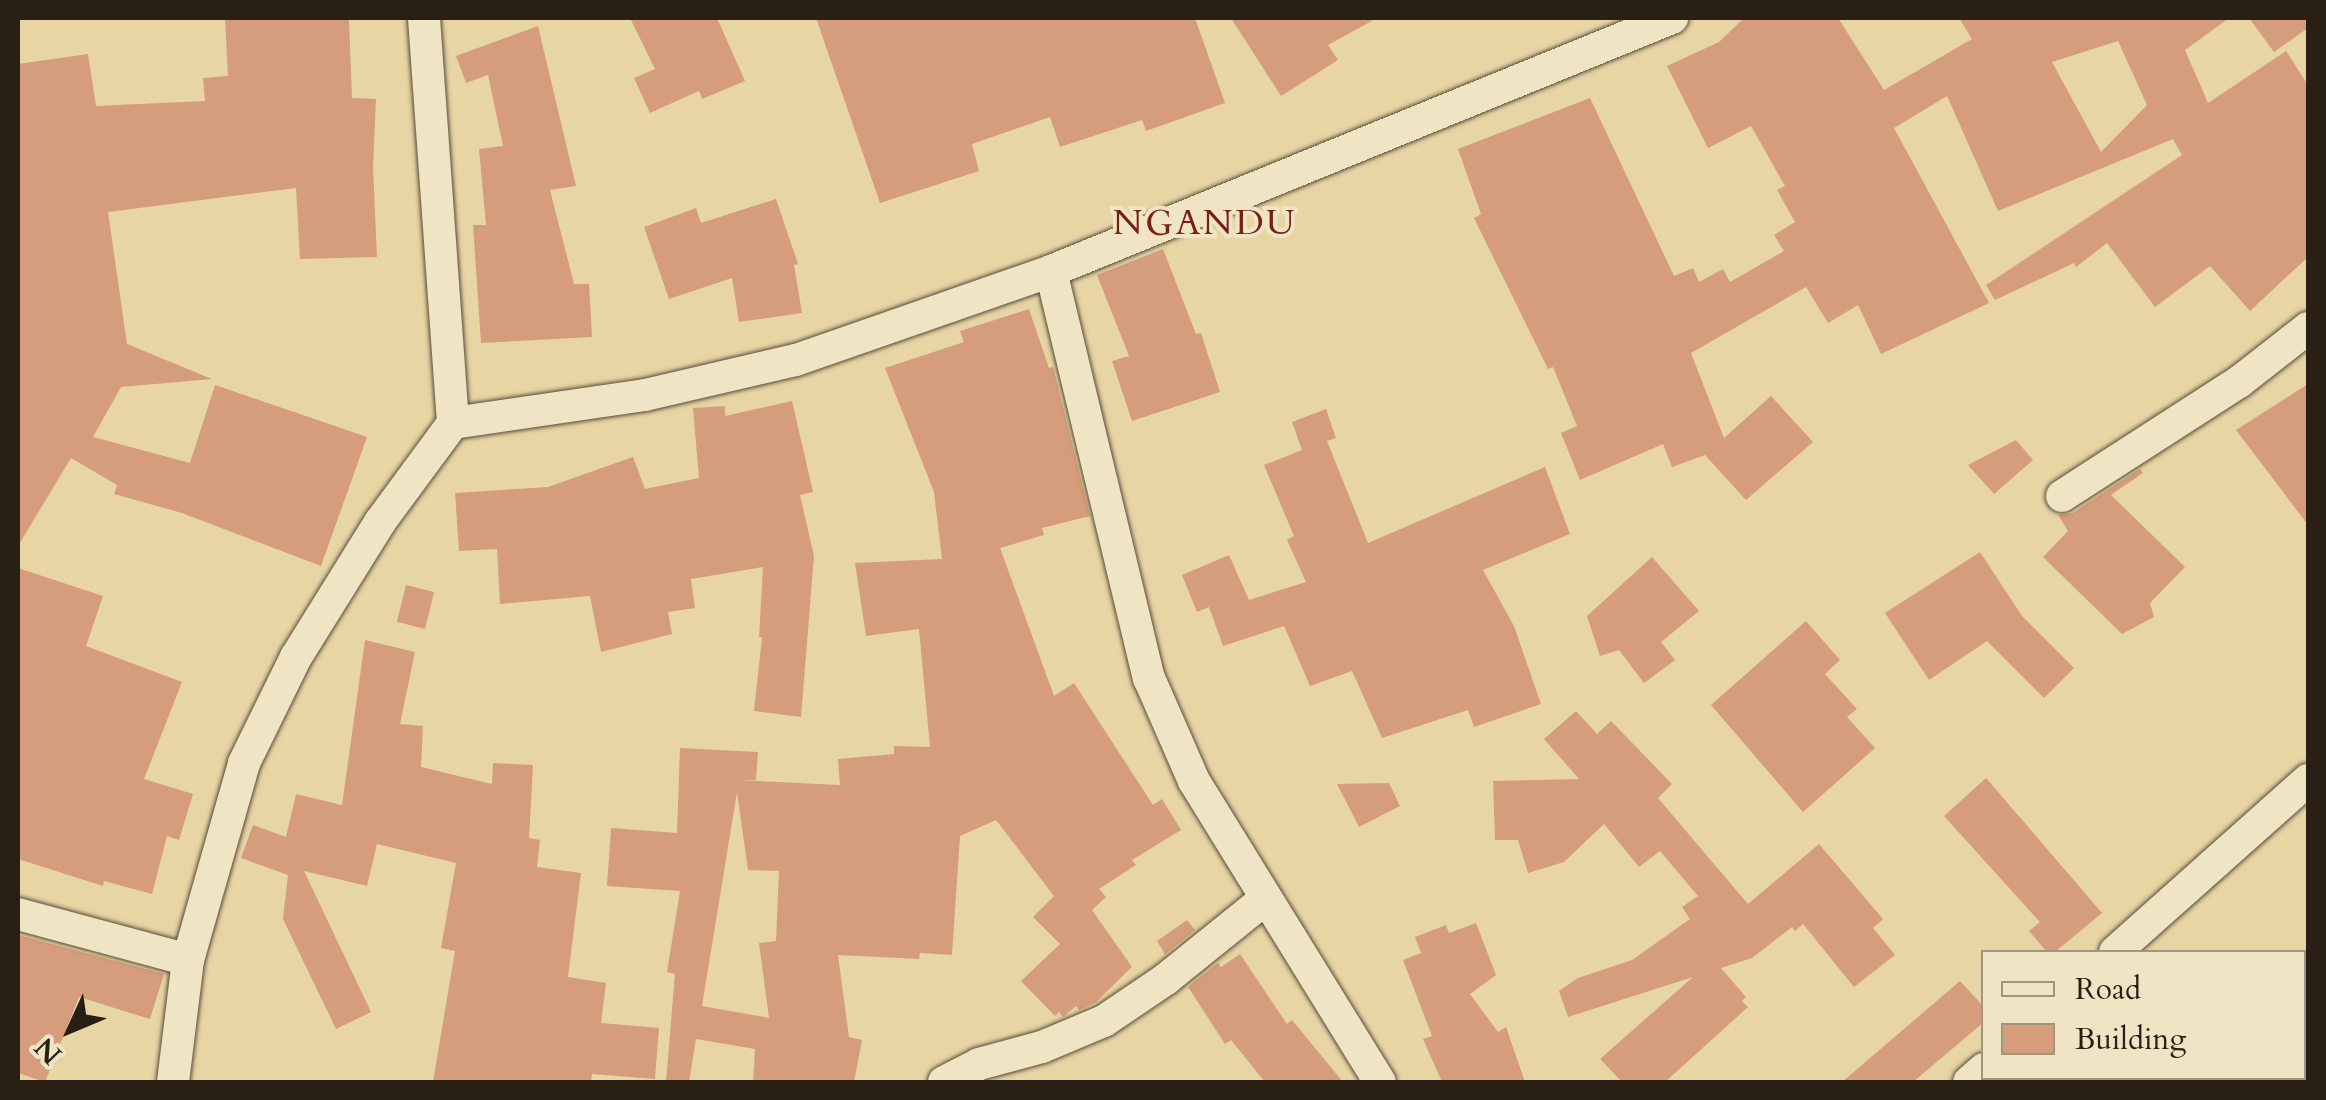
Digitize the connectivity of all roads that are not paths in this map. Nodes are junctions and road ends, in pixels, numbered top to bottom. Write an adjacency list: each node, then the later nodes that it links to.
1 (424, 18): 5 (street)
2 (1672, 18): 3 (street)
3 (1051, 271): 5 (street); 8 (street)
4 (2308, 328): 6 (street)
5 (453, 423): 11 (street)
6 (2062, 496)
7 (2308, 780): 10 (street)
8 (1265, 899): 13 (street); 14 (street)
9 (18, 914): 11 (street)
10 (2116, 950)
11 (188, 960): 12 (street)
12 (182, 1075)
13 (944, 1082)
14 (1380, 1082)

